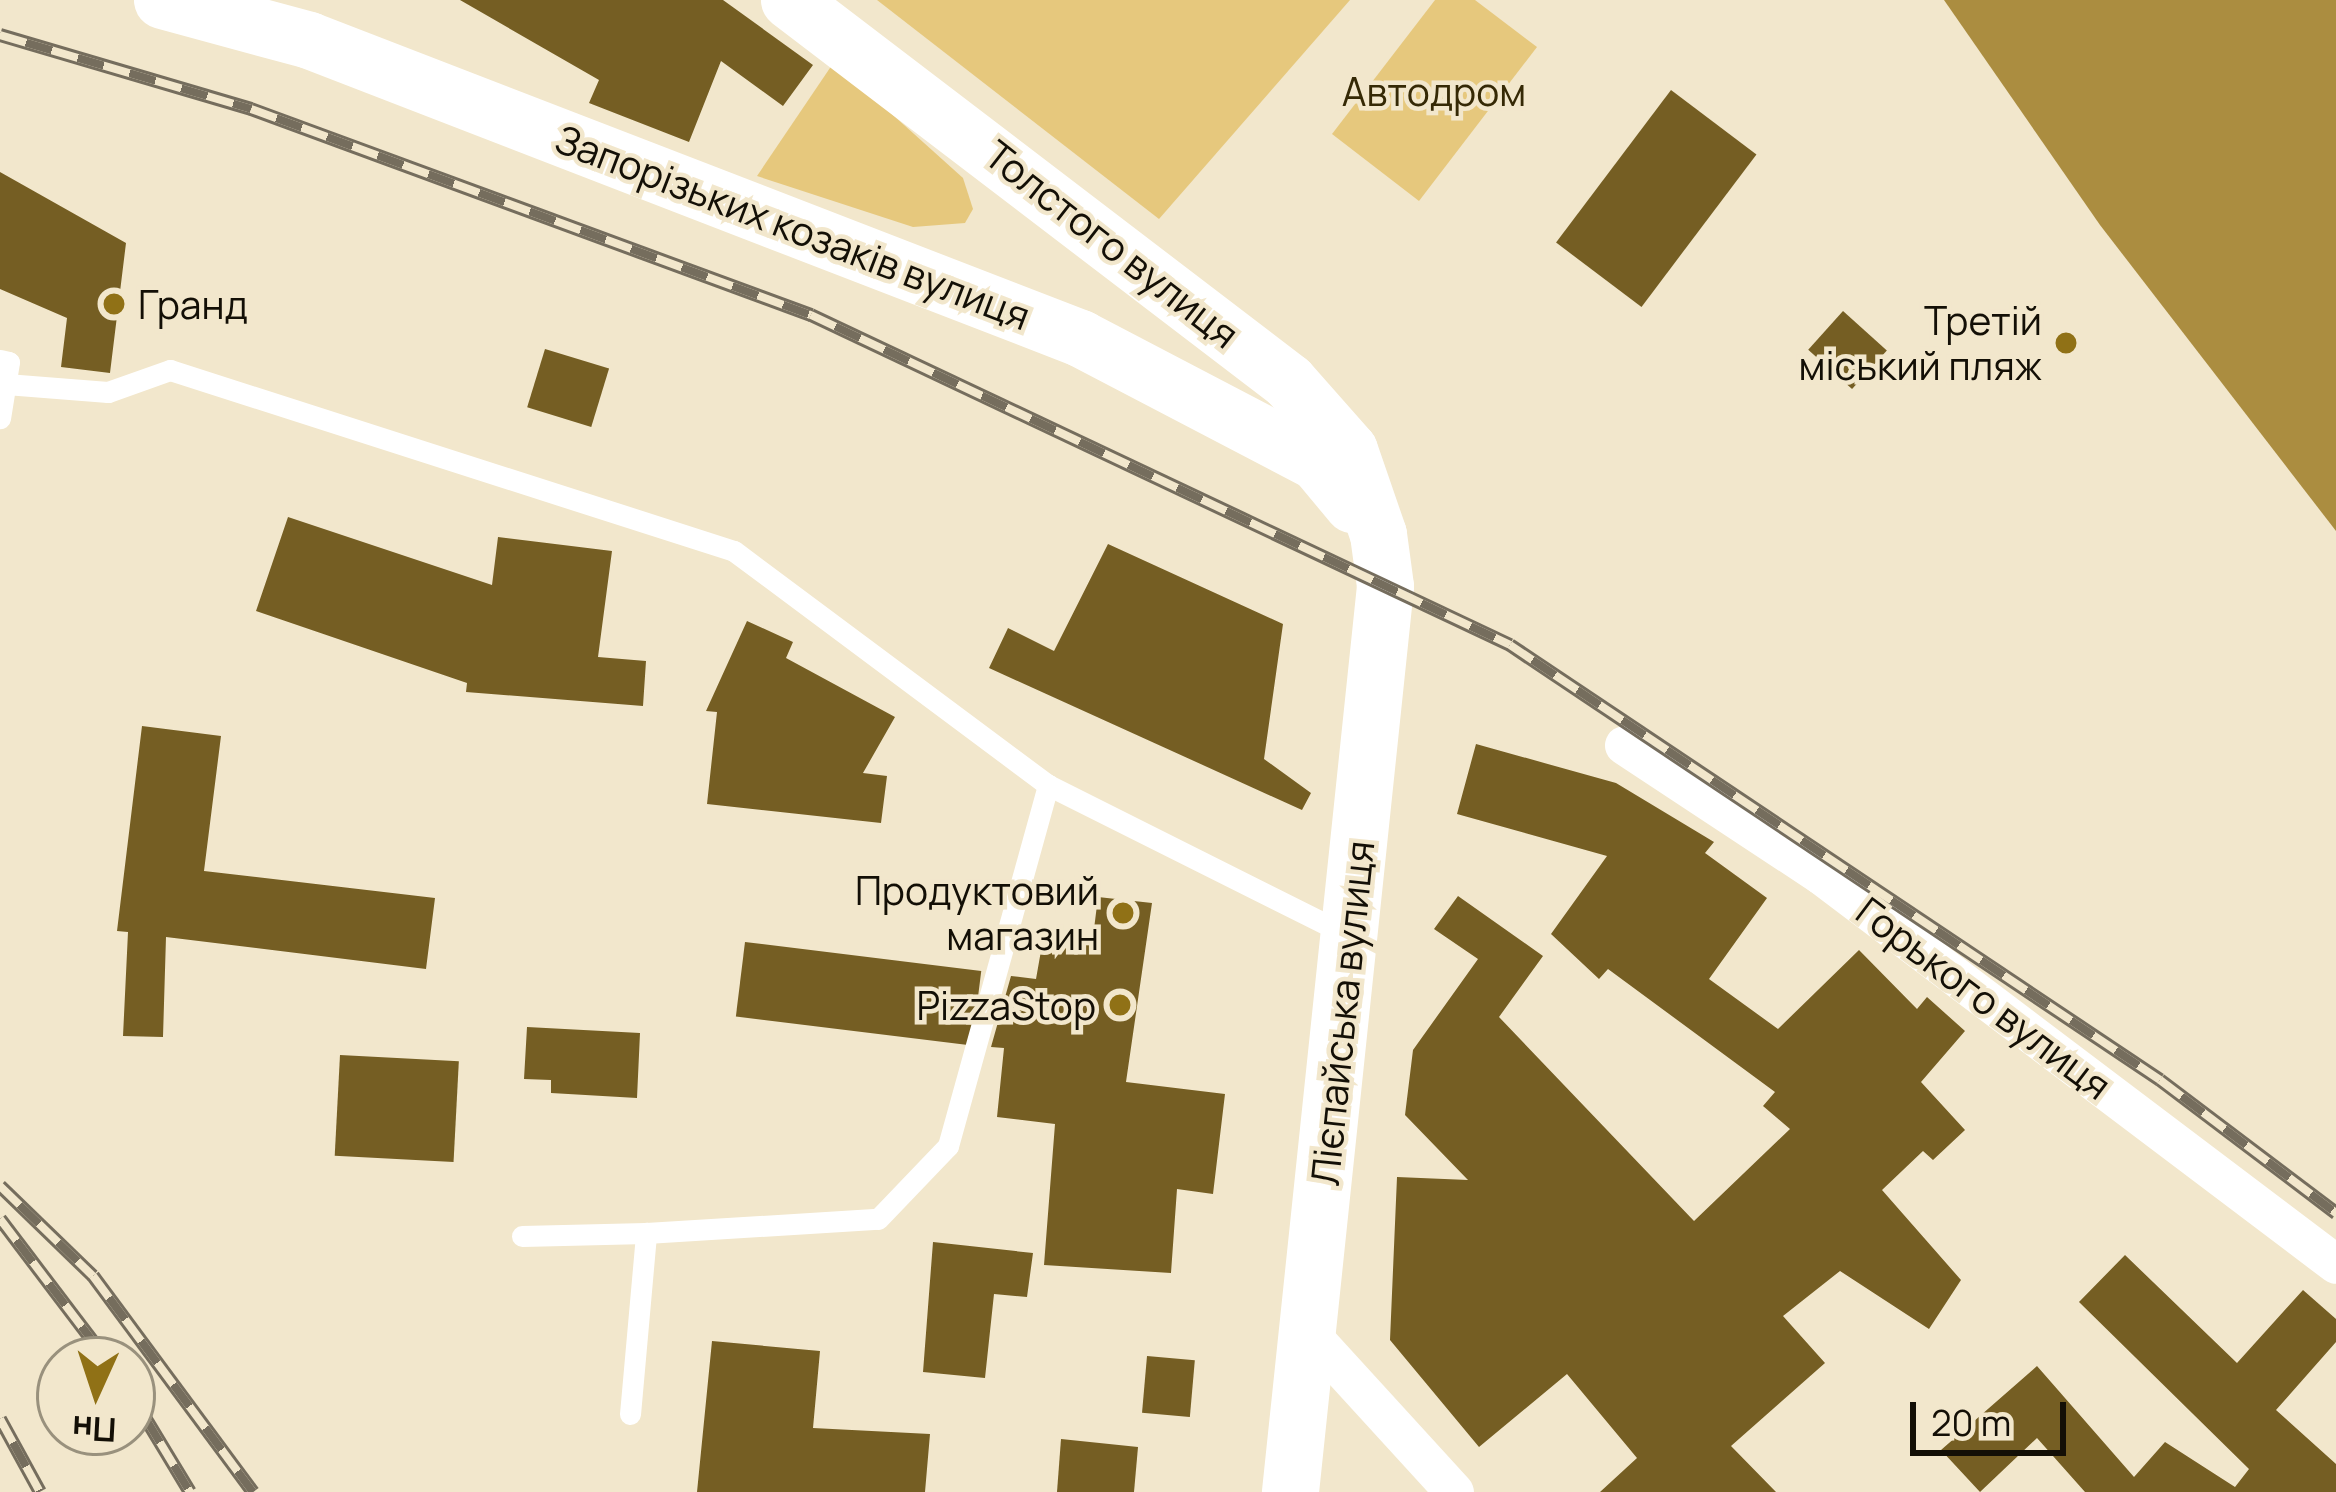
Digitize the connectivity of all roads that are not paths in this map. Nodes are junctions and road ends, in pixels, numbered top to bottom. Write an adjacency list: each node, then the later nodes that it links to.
1 (162, 0): 6 (main road, Запорізьких козаків вулиця)
2 (790, 0): 6 (main road, Толстого вулиця)
3 (0, 360): 4 (lane)
4 (7, 384): 5 (lane); 8 (lane)
5 (0, 418)
6 (1378, 534): 9 (main road, Лієпайська вулиця)
7 (1624, 745): 12 (street, Горького вулиця)
8 (1048, 785): 9 (lane); 10 (lane)
9 (1351, 937): 13 (main road, Лієпайська вулиця)
10 (646, 1233): 11 (lane); 14 (lane)
11 (522, 1236)
12 (2336, 1264)
13 (1309, 1333): 15 (main road, Лієпайська вулиця); 16 (street)
14 (630, 1414)
15 (1289, 1492)
16 (1454, 1492)

